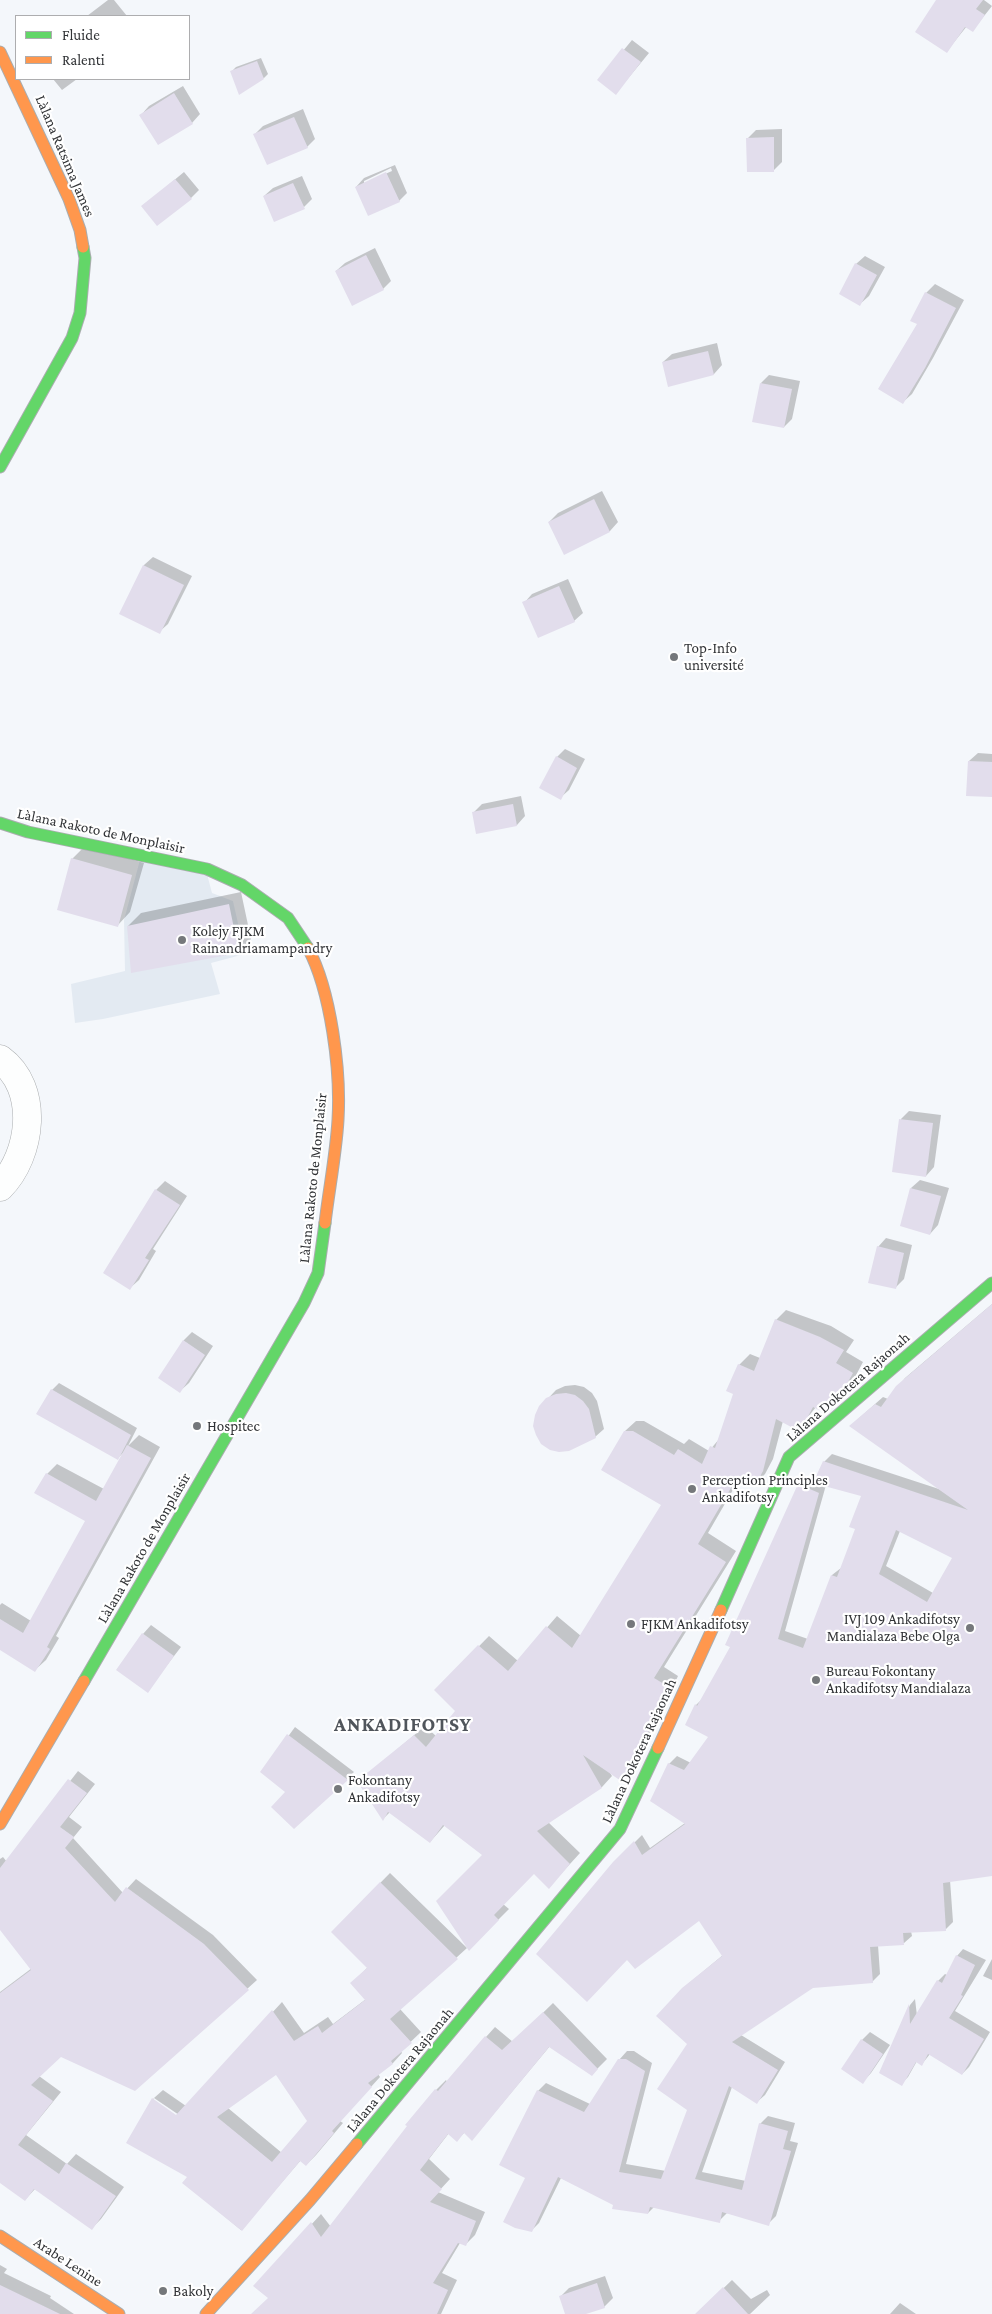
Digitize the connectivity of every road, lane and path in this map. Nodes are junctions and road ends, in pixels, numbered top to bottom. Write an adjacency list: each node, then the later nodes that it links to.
1 (0, 52): 2 (street, Làlana Ratsima James)
2 (0, 467)
3 (0, 823): 7 (street, Làlana Rakoto de Monplaisir)
4 (0, 1059): 5 (street)
5 (0, 1186)
6 (992, 1283): 10 (street, Làlana Dokotera Rajaonah)
7 (0, 1824)
8 (0, 2236): 9 (street, Arabe Lenine)
9 (119, 2314)
10 (206, 2314)

